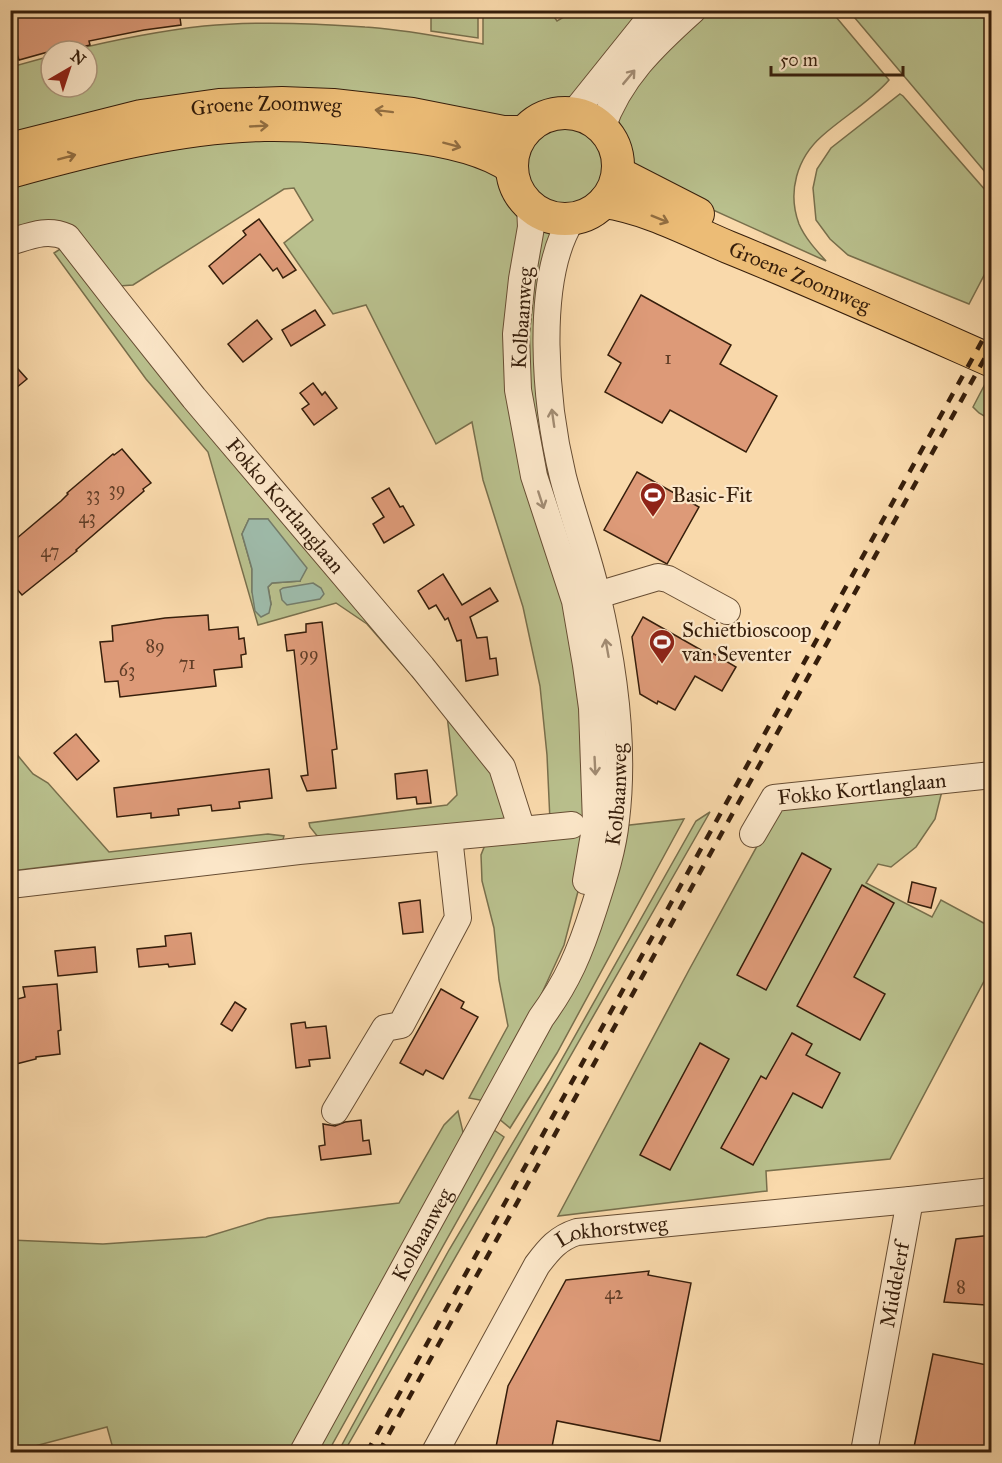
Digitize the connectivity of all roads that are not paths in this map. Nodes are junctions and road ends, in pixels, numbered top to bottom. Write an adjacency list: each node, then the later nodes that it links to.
1 (660, 10): 3 (street)
2 (693, 10): 4 (street, one-way to 2)
3 (573, 114): 4 (main road); 5 (main road)
4 (602, 128): 9 (main road)
5 (525, 132): 6 (main road, Groene Zoomweg, one-way to 6); 7 (main road)
6 (10, 149)
7 (512, 168): 8 (main road, Groene Zoomweg, one-way to 7); 11 (main road)
8 (10, 172)
9 (618, 173): 10 (main road); 14 (main road, Groene Zoomweg)
10 (604, 202): 12 (main road); 15 (main road, Groene Zoomweg, one-way to 15)
11 (530, 206): 12 (main road); 16 (street, Kolbaanweg, one-way to 16)
12 (572, 219): 16 (street, Kolbaanweg, one-way to 12)
13 (10, 242): 20 (street, Fokko Kortlanglaan)
14 (992, 347)
15 (992, 361)
16 (586, 598): 17 (street); 27 (street, Kolbaanweg)
17 (726, 611)
18 (992, 775): 21 (street, Fokko Kortlanglaan)
19 (572, 825): 20 (street)
20 (522, 830): 22 (street)
21 (753, 834)
22 (449, 837): 23 (street); 24 (street)
23 (10, 885)
24 (335, 1110)
25 (992, 1191): 26 (street)
26 (910, 1200): 28 (street, Lokhorstweg); 29 (street, Middelerf)
27 (303, 1452)
28 (435, 1452)
29 (864, 1452)

